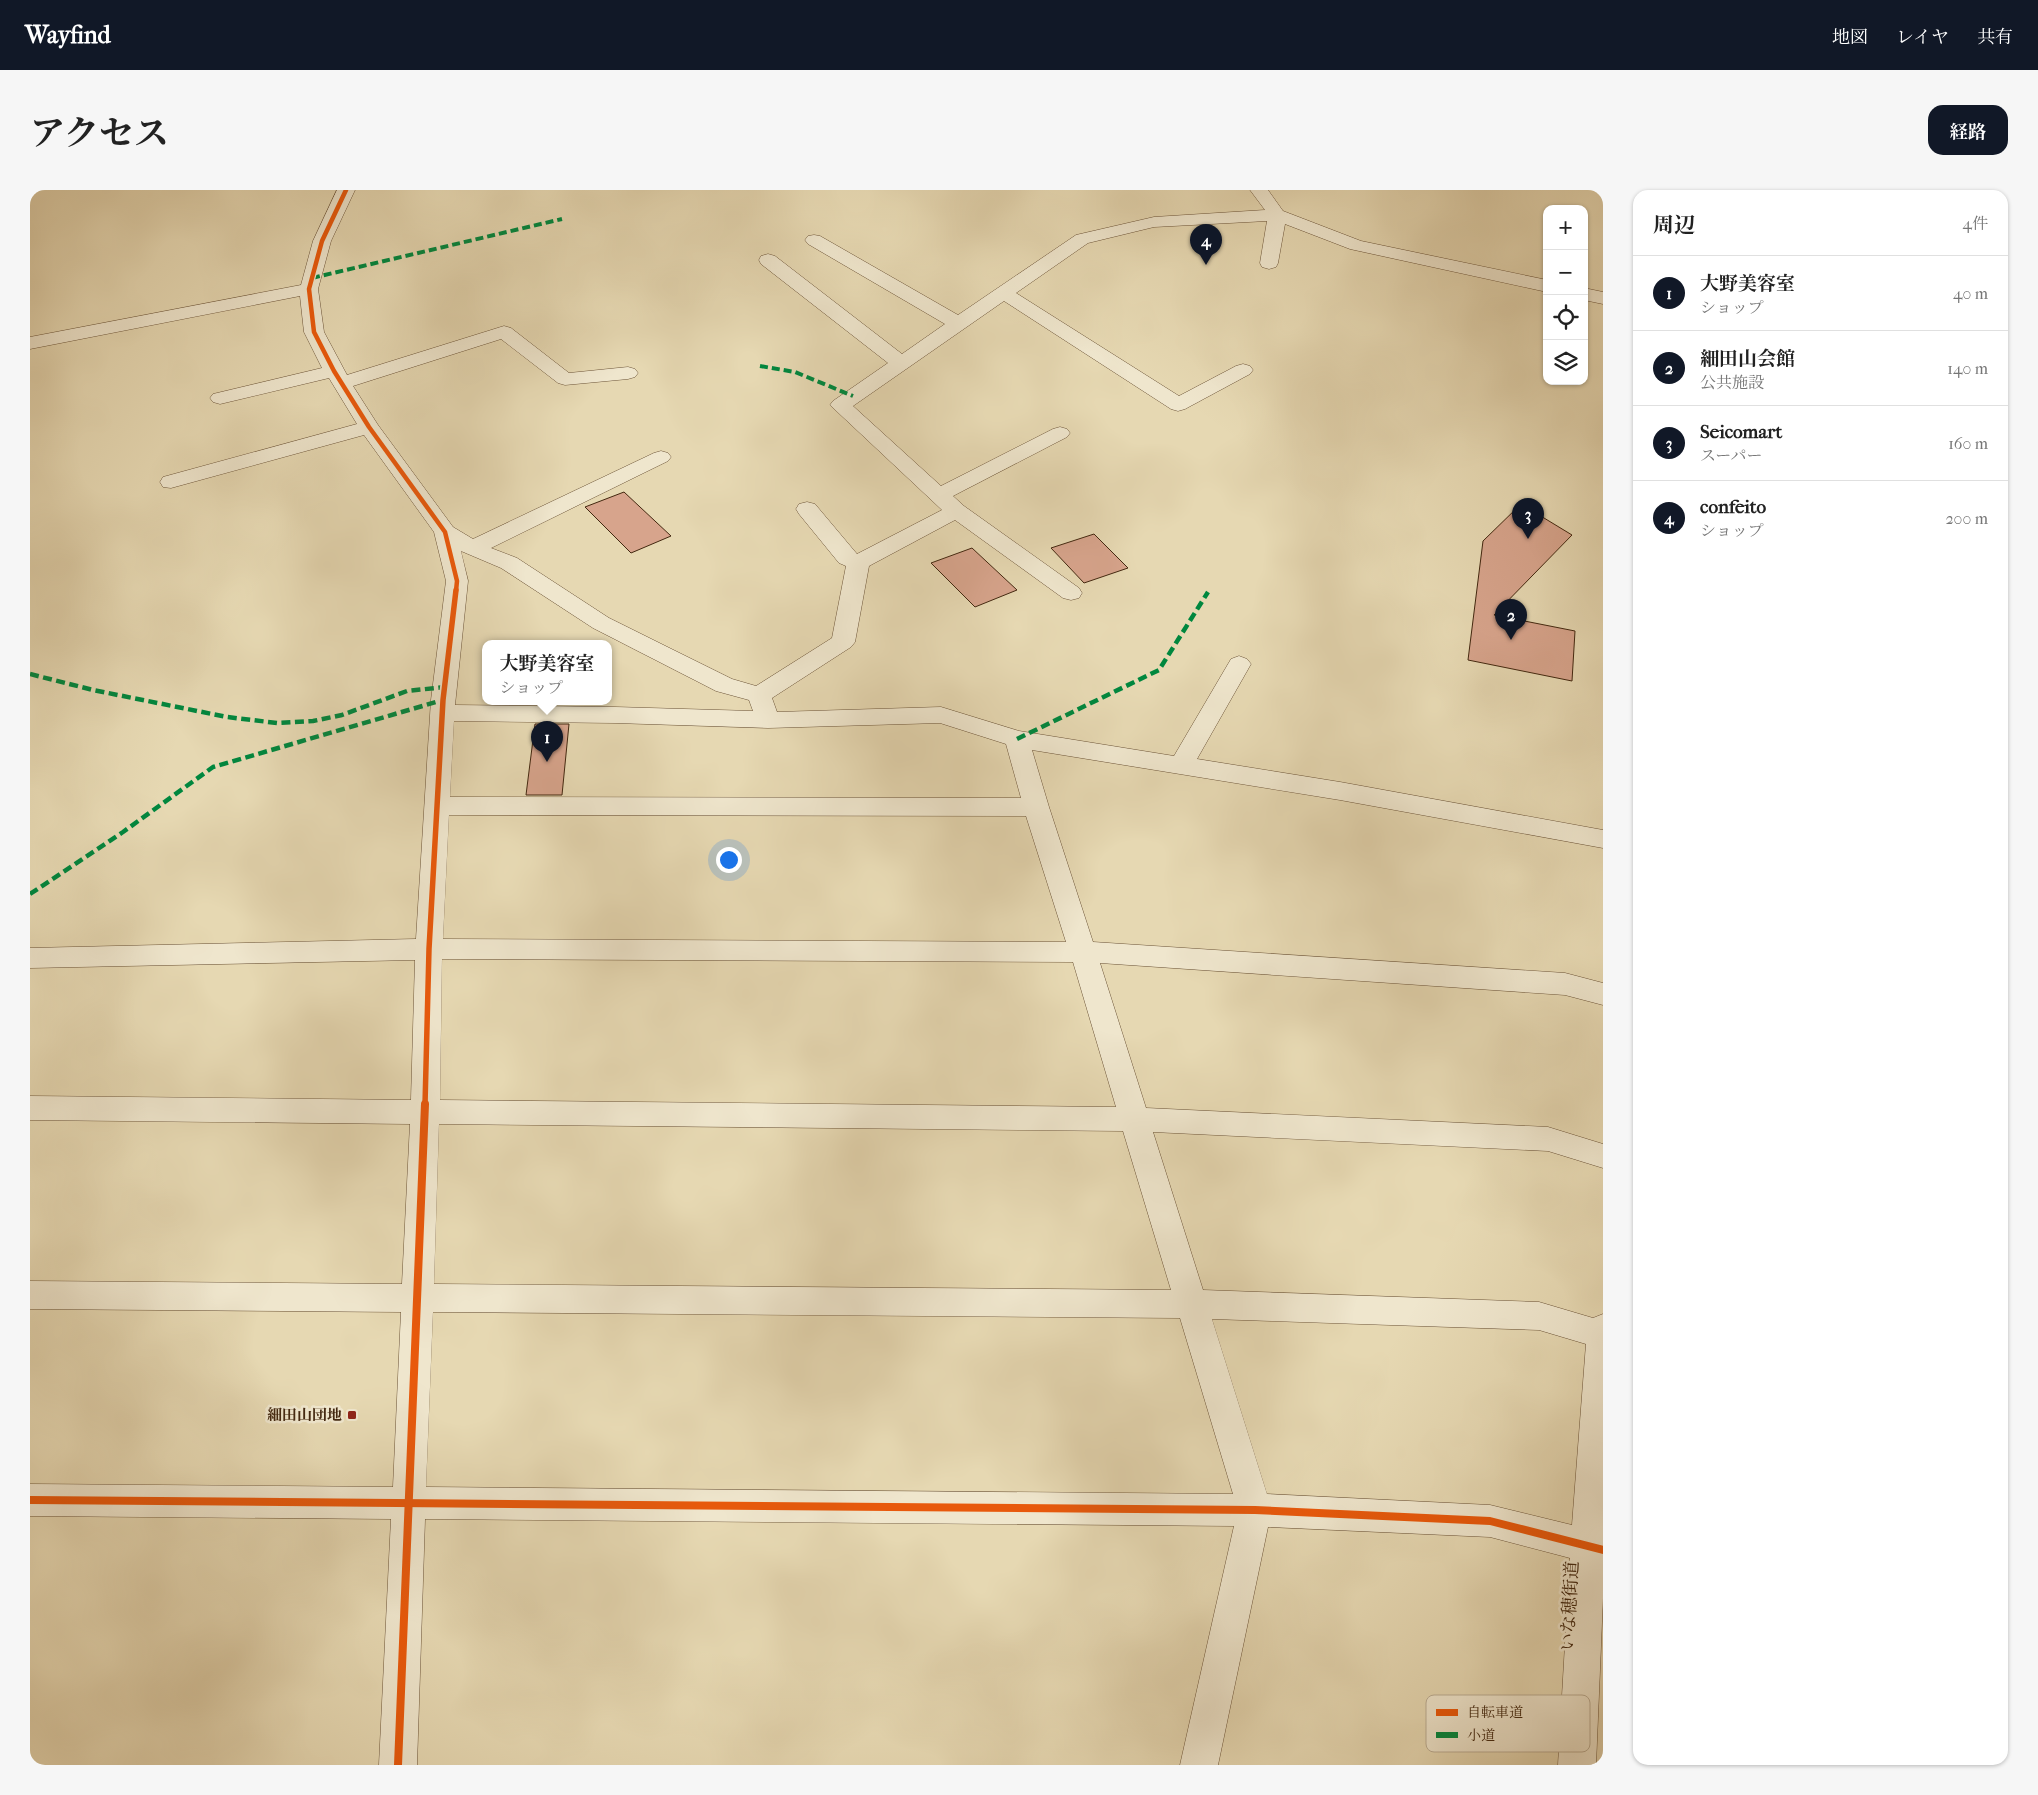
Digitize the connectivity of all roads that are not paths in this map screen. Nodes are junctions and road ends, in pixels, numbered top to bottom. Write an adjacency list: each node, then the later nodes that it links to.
1 (346, 190): 8 (street)
2 (1259, 190): 3 (street)
3 (1276, 215): 6 (street); 7 (street); 9 (street)
4 (814, 240): 12 (street)
5 (768, 260): 14 (street)
6 (1269, 263)
7 (1543, 285)
8 (309, 289): 13 (street); 17 (street)
9 (1004, 293): 12 (street); 15 (street)
10 (1588, 295): 11 (street)
11 (1603, 298)
12 (959, 324): 14 (street)
13 (30, 343)
14 (901, 364): 23 (street)
15 (1242, 370)
16 (628, 373): 17 (street)
17 (338, 377): 18 (street); 19 (street)
18 (220, 398)
19 (369, 427): 22 (street); 26 (street)
20 (1060, 433): 23 (street)
21 (661, 457): 27 (street)
22 (171, 482)
23 (939, 495): 25 (street)
24 (807, 509): 28 (street)
25 (956, 511): 28 (street); 29 (street)
26 (445, 532): 27 (street); 32 (street)
27 (472, 548): 31 (street)
28 (858, 563): 31 (street)
29 (1071, 593)
30 (1239, 664): 35 (street)
31 (759, 696): 33 (street)
32 (444, 714): 33 (street); 36 (street)
33 (768, 720): 34 (street)
34 (1017, 739): 35 (street); 37 (street)
35 (1181, 765): 38 (street)
36 (436, 806): 37 (street); 39 (street)
37 (1036, 807): 40 (street)
38 (1603, 839)
39 (429, 949): 40 (street); 41 (street); 44 (street)
40 (1083, 952): 42 (street); 45 (street)
41 (30, 958)
42 (1603, 994)
43 (30, 1108): 44 (street)
44 (425, 1110): 45 (street); 48 (street)
45 (1135, 1119): 46 (street); 49 (street)
46 (1603, 1156)
47 (30, 1295): 48 (street)
48 (416, 1299): 49 (street); 53 (street)
49 (1192, 1304): 51 (street); 54 (street)
50 (1603, 1328): 51 (street, いな穂街道)
51 (1603, 1335): 55 (street, いな穂街道)
52 (30, 1500): 53 (street)
53 (408, 1502): 54 (street); 58 (street)
54 (1255, 1510): 55 (street); 59 (street)
55 (1595, 1548): 56 (street, いな穂街道)
56 (1583, 1695)
57 (1578, 1752): 60 (street, いな穂街道)
58 (398, 1765)
59 (1199, 1765)
60 (1577, 1765)

